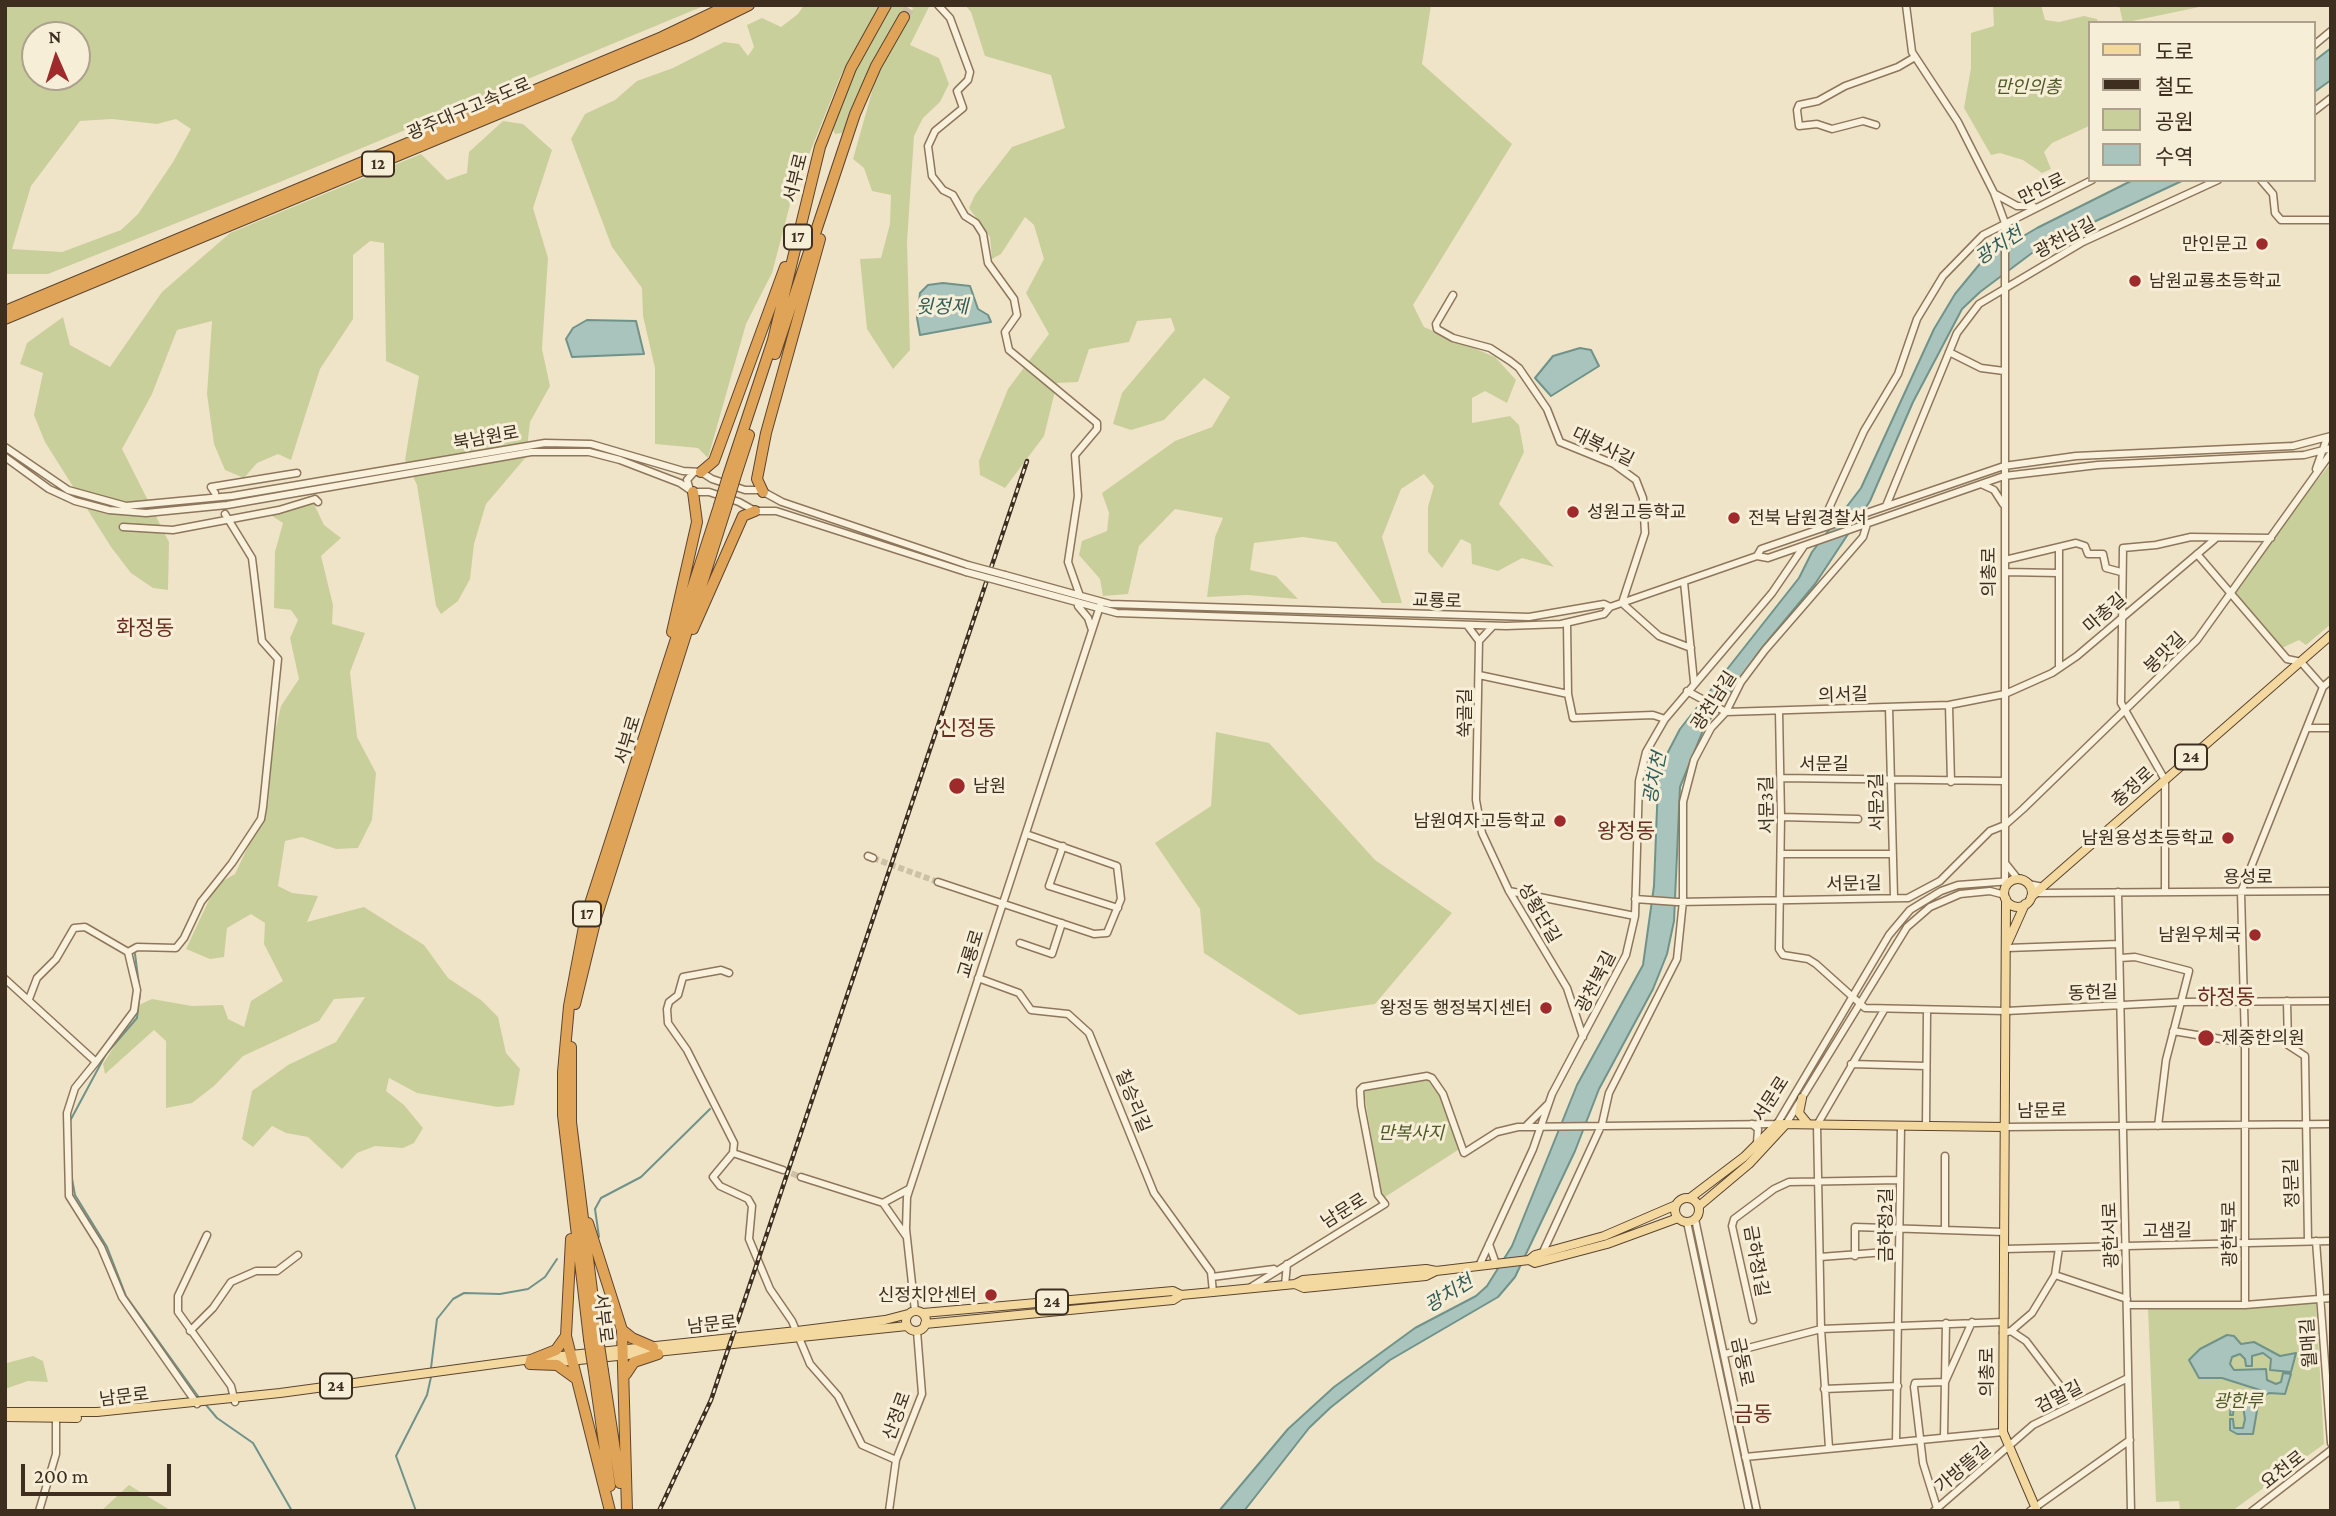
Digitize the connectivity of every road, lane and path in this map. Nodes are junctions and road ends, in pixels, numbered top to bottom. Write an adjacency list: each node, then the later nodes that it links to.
1 (729, 5): 24 (highway, 광주대구고속도로 / 12)
2 (749, 5): 25 (highway, 광주대구고속도로 / 12)
3 (886, 5): 17 (highway, 서부로 / 17)
4 (938, 5): 72 (street)
5 (1906, 5): 9 (street)
6 (904, 17): 12 (highway, 서부로 / 17)
7 (2331, 31): 8 (street)
8 (2315, 44)
9 (1915, 57): 13 (street); 18 (street)
10 (2331, 97): 11 (street)
11 (2315, 110)
12 (855, 114): 40 (highway, 서부로 / 17); 45 (highway)
13 (1876, 125)
14 (2088, 182): 19 (street, 만인로)
15 (2214, 182): 22 (street, 광천남길)
16 (2263, 182): 20 (street)
17 (810, 183): 35 (highway); 40 (highway, 서부로 / 17)
18 (1994, 193): 19 (street); 21 (street)
19 (2039, 205): 21 (street, 만인로)
20 (2331, 220)
21 (2005, 223): 22 (street, 의총로); 55 (street, 만인로)
22 (2005, 284): 26 (street, 광천남길); 27 (street, 의총로)
23 (1453, 295): 74 (street, 대복사길)
24 (5, 311)
25 (5, 320)
26 (1949, 352): 27 (street); 49 (street, 광천남길)
27 (2004, 370): 34 (street, 의총로)
28 (2329, 437): 30 (street, 붕맛길); 34 (street, 붕맛길)
29 (5, 447): 42 (street, 북남원로)
30 (2322, 450): 31 (street, 붕맛길); 32 (street, 붕맛길); 37 (street, 붕맛길)
31 (2331, 450): 37 (street, 붕맛길)
32 (2304, 455): 37 (street); 38 (street, 붕맛길)
33 (5, 457): 46 (street, 북남원로)
34 (2004, 466): 38 (street, 의총로); 49 (street, 교룡로)
35 (698, 472): 42 (street, 북남원로); 43 (street); 45 (street, 북남원로)
36 (297, 474): 39 (street)
37 (2315, 474): 56 (street, 붕맛길)
38 (2004, 476): 41 (street, 교룡로); 50 (street, 의총로)
39 (264, 477): 42 (street); 44 (street)
40 (732, 477): 101 (highway, 서부로 / 17, bridge)
41 (1982, 484): 50 (street); 53 (street, 교룡로)
42 (267, 490)
43 (692, 491): 46 (street, 북남원로); 51 (street, 북남원로); 101 (highway)
44 (215, 493)
45 (764, 493): 51 (street); 64 (street, 북남원로)
46 (281, 496): 48 (street)
47 (318, 502): 48 (street)
48 (285, 506): 52 (street)
49 (1886, 506): 55 (street, 교룡로)
50 (2004, 509): 63 (street, 의총로)
51 (759, 510): 64 (street, 북남원로); 101 (highway)
52 (227, 516): 54 (street); 143 (street)
53 (1867, 524): 58 (street, 교룡로); 98 (street, 광천남길)
54 (123, 527)
55 (1820, 528): 62 (street, 교룡로)
56 (2271, 538): 57 (street); 71 (street, 붕맛길)
57 (2215, 539): 61 (street, 마총길); 66 (street)
58 (1804, 545): 60 (street, 교룡로); 68 (street, 광천북길)
59 (2059, 547): 63 (street); 66 (street); 67 (street)
60 (1787, 551): 62 (street, 교룡로); 68 (street)
61 (2197, 554): 71 (street); 78 (street, 마총길)
62 (1757, 556): 70 (street, 교룡로)
63 (2005, 560): 65 (street, 의총로)
64 (967, 568): 69 (street, bridge)
65 (2005, 572): 67 (street); 94 (street, 의총로)
66 (2121, 572): 78 (street)
67 (2059, 573): 87 (street)
68 (1785, 574): 90 (street, 광천북길)
69 (1004, 579): 72 (street); 75 (street)
70 (1684, 582): 74 (street, 교룡로); 85 (street)
71 (2231, 592): 86 (street); 99 (street, 붕맛길)
72 (1080, 596): 73 (street)
73 (1101, 603): 76 (street, 교룡로); 77 (street, 교룡로)
74 (1622, 603): 76 (street, 교룡로); 85 (street)
75 (1075, 604): 77 (street); 82 (street)
76 (1610, 607): 79 (street, 교룡로)
77 (1099, 611): 80 (street, 교룡로); 82 (street, 교룡로)
78 (2120, 618): 87 (street, 마총길); 99 (street)
79 (1567, 623): 81 (street, 교룡로); 93 (street)
80 (1467, 625): 81 (street, 교룡로); 84 (street)
81 (1493, 626): 84 (street)
82 (1092, 631): 113 (street, 교룡로)
83 (2331, 635): 86 (main road, 충정로 / 24)
84 (1479, 641): 88 (street)
85 (1692, 648): 90 (street)
86 (2301, 663): 91 (street); 107 (main road, 충정로 / 24)
87 (2059, 668): 94 (street, 마총길)
88 (1479, 675): 93 (street, 쑥골길); 109 (street, 쑥골길)
89 (2331, 680): 91 (street, 광한북로)
90 (1694, 682): 92 (street, 광천북길)
91 (2323, 687): 102 (street, 광한북로)
92 (1691, 693): 98 (street); 100 (street, 광천북길)
93 (1568, 694): 100 (street)
94 (2005, 694): 95 (street, 의서길); 106 (street, 의총로)
95 (1949, 705): 96 (street, 의서길); 108 (street)
96 (1889, 708): 97 (street, 의서길); 105 (street, 서문2길)
97 (1779, 711): 98 (street, 의서길); 104 (street, 서문3길)
98 (1724, 712): 134 (street, 광천남길)
99 (2124, 713): 107 (street); 112 (street, 붕맛길)
100 (1665, 719): 132 (street, 광천북길)
101 (653, 723): 185 (highway, 서부로 / 17)
102 (2306, 728): 103 (street); 125 (street, 광한북로)
103 (2331, 728)
104 (1781, 778): 105 (street, 서문길); 110 (street, 서문3길)
105 (1891, 779): 108 (street, 서문길); 116 (street, 서문2길)
106 (2004, 780): 108 (street, 서문길); 112 (street, 의총로)
107 (2165, 780): 118 (main road, 충정로 / 24); 128 (street)
108 (1951, 782)
109 (1476, 800): 124 (street, 성황단길)
110 (1781, 817): 111 (street); 115 (street, 서문3길)
111 (1858, 819)
112 (2005, 825): 117 (street, 의총로); 120 (street, 서문1길)
113 (1026, 834): 114 (street); 135 (street, 교룡로)
114 (1063, 846): 136 (street); 136 (street)
115 (1781, 854): 116 (street); 133 (street, 서문3길)
116 (1892, 854): 131 (street, 서문2길)
117 (2005, 862): 121 (street); 123 (street); 123 (street, 의총로)
118 (2053, 879): 123 (main road); 130 (main road, 충정로 / 24)
119 (937, 882): 135 (street)
120 (1939, 882): 122 (street); 131 (street, 서문1길)
121 (1990, 882): 122 (street, 서문로); 123 (street, 서문로)
122 (1962, 885): 129 (street); 137 (street, 서문로)
123 (2013, 886): 129 (street, 서문로); 130 (main road); 130 (main road); 142 (main road, 의총로 / 24)
124 (1509, 891): 138 (street); 160 (street, 성황단길)
125 (2241, 891): 126 (street, 용성로); 128 (street, 용성로); 153 (street, 광한북로)
126 (2331, 891)
127 (2118, 892): 128 (street, 용성로); 130 (street, 용성로); 141 (street, 광한서로)
128 (2165, 892)
129 (1967, 893): 154 (street, 서문로)
130 (2034, 895): 142 (main road, 24)
131 (1897, 897): 133 (street, 서문1길); 137 (street)
132 (1635, 899): 134 (street, 서문1길); 138 (street, 광천북길)
133 (1781, 900): 134 (street, 서문1길); 148 (street)
134 (1680, 902): 167 (street, 광천남길)
135 (1001, 904): 139 (street); 146 (street, 교룡로)
136 (1118, 908): 139 (street)
137 (1910, 910): 148 (street, 서문로)
138 (1635, 916): 160 (street, 광천북길)
139 (1062, 923): 140 (street)
140 (1020, 943)
141 (2119, 944): 142 (street); 144 (street, 광한서로)
142 (2006, 946): 158 (main road, 의총로 / 24)
143 (128, 952): 149 (street); 162 (street)
144 (2120, 958): 152 (street); 155 (street, 광한서로)
145 (729, 973): 182 (street)
146 (978, 978): 189 (street, 교룡로); 220 (street, 칠승리길)
147 (5, 979): 149 (street)
148 (1853, 995): 154 (street); 169 (street, 서문로)
149 (29, 999): 162 (street)
150 (2287, 1001): 151 (street, 동헌길); 153 (street, 동헌길); 173 (street, 정문길)
151 (2331, 1001)
152 (2181, 1002): 153 (street, 동헌길); 155 (street, 동헌길); 159 (street)
153 (2243, 1002): 161 (street, 광한북로)
154 (1859, 1004): 156 (street); 165 (street, 서문로)
155 (2122, 1006): 158 (street, 동헌길); 180 (street, 광한서로)
156 (1884, 1010): 157 (street); 163 (street)
157 (1927, 1011): 158 (street); 164 (street)
158 (2006, 1011): 179 (main road, 의총로 / 24)
159 (2174, 1031): 161 (street); 177 (street)
160 (1583, 1037): 166 (street, 광천북길)
161 (2245, 1044): 178 (street, 광한북로)
162 (96, 1062): 257 (street)
163 (1851, 1065): 164 (street); 172 (street)
164 (1926, 1066): 176 (street)
165 (1802, 1098): 169 (street, 서문로); 172 (main road)
166 (1548, 1104): 171 (street, 광천북길); 174 (street)
167 (1598, 1124): 168 (street, 남문로); 171 (street, 남문로); 210 (street, 광천남길)
168 (1752, 1124): 169 (street, 남문로); 181 (street)
169 (1781, 1124): 172 (main road, 남문로); 181 (main road, 서문로); 193 (main road, 서문로)
170 (2331, 1124): 173 (street, 남문로)
171 (1541, 1125): 174 (street); 204 (street, 광천북길)
172 (1813, 1125): 175 (main road, 남문로); 187 (street)
173 (2304, 1125): 178 (street, 남문로); 202 (street, 정문길)
174 (1526, 1126): 215 (street, 남문로)
175 (1901, 1126): 176 (main road, 남문로); 188 (street, 금하정2길)
176 (1926, 1126): 179 (main road, 남문로)
177 (2158, 1126): 178 (street, 남문로); 180 (street, 남문로)
178 (2246, 1126): 205 (street, 광한북로)
179 (2005, 1127): 180 (street, 남문로); 198 (main road, 의총로)
180 (2122, 1127): 206 (street, 광한서로)
181 (1756, 1146): 190 (main road, 서문로)
182 (733, 1153): 184 (street); 242 (street)
183 (1945, 1156): 197 (street)
184 (783, 1170)
185 (572, 1171): 238 (highway); 243 (highway); 249 (highway, 서부로 / 17, bridge)
186 (802, 1177): 191 (street)
187 (1818, 1180): 188 (street, 금하정1길); 213 (street); 230 (street, 금하정1길)
188 (1900, 1180): 196 (street, 금하정2길)
189 (910, 1188): 191 (street); 200 (street, 교룡로)
190 (1690, 1198): 192 (main road); 193 (main road)
191 (883, 1203): 200 (street)
192 (1676, 1205): 194 (main road); 201 (main road)
193 (1699, 1206): 195 (main road, 금동로)
194 (1678, 1218): 195 (main road); 201 (main road)
195 (1691, 1221): 246 (street, 금동로); 280 (street, 금동로)
196 (1899, 1227): 197 (street); 209 (street, 금하정2길); 212 (street)
197 (1945, 1229): 198 (street)
198 (2004, 1232): 208 (main road, 의총로)
199 (207, 1235): 239 (street)
200 (907, 1238): 228 (street, 교룡로)
201 (1606, 1240): 210 (main road); 214 (main road, 남문로)
202 (2312, 1241): 203 (street, 고샘길); 205 (street, 고샘길); 225 (street, 월매길)
203 (2331, 1241)
204 (1489, 1242): 216 (street); 217 (street, 광천북길)
205 (2244, 1243): 206 (street, 고샘길); 227 (street, 광한북로)
206 (2126, 1246): 207 (street, 고샘길); 226 (street, 광한서로)
207 (2059, 1248): 208 (street, 고샘길); 219 (street)
208 (2004, 1249): 232 (main road, 의총로)
209 (1899, 1251): 212 (street); 235 (street, 금하정2길)
210 (1542, 1254): 214 (main road)
211 (298, 1255): 239 (street)
212 (1855, 1256): 213 (street)
213 (1820, 1257): 237 (street)
214 (1529, 1260): 216 (main road, 남문로)
215 (1287, 1264): 218 (street, 남문로); 221 (street)
216 (1497, 1264): 217 (main road, 남문로 / 24)
217 (1479, 1266): 221 (main road, 남문로 / 24)
218 (1279, 1268): 220 (street); 222 (street, 남문로)
219 (2055, 1275): 226 (street); 241 (street)
220 (1212, 1278): 223 (street, 칠승리길)
221 (1285, 1285): 222 (main road, 남문로 / 24)
222 (1248, 1289): 223 (main road, 남문로 / 24)
223 (1213, 1292): 229 (main road, 남문로 / 24)
224 (2331, 1298): 225 (street)
225 (2320, 1299): 227 (street); 258 (street, 월매길)
226 (2127, 1302): 227 (street); 252 (street, 광한서로)
227 (2245, 1305)
228 (915, 1313): 229 (main road, 남문로 / 24); 234 (main road); 236 (main road); 242 (main road, 남문로 / 24)
229 (981, 1314): 234 (main road, 남문로 / 24)
230 (1753, 1320)
231 (1972, 1322): 232 (street); 233 (street); 253 (street)
232 (2003, 1322): 241 (main road, 의총로)
233 (1946, 1323): 235 (street); 253 (street)
234 (925, 1324): 240 (main road)
235 (1899, 1324): 237 (street); 254 (street, 금하정2길)
236 (907, 1326): 240 (main road); 242 (main road, 남문로 / 24)
237 (1821, 1329): 246 (street); 255 (street)
238 (622, 1330): 244 (highway); 245 (highway)
239 (190, 1331): 256 (street)
240 (917, 1331): 273 (street, 산정로)
241 (2007, 1332): 259 (street); 263 (main road, 의총로)
242 (799, 1334): 244 (main road, 남문로 / 24); 273 (street)
243 (566, 1336): 247 (highway); 248 (highway)
244 (656, 1350): 245 (main road, 남문로 / 24); 250 (highway)
245 (624, 1353): 247 (main road, 남문로 / 24); 250 (highway)
246 (1725, 1354): 272 (street, 금동로)
247 (571, 1358): 248 (main road, 남문로 / 24); 251 (highway)
248 (527, 1362): 251 (highway); 256 (main road, 남문로 / 24)
249 (598, 1371): 277 (highway, 서부로 / 17); 278 (highway, 서부로 / 17)
250 (625, 1375): 278 (highway)
251 (575, 1378): 277 (highway)
252 (2128, 1378): 259 (street, 검멀길); 266 (street, 광한서로)
253 (1945, 1382): 264 (street); 265 (street)
254 (1898, 1386): 255 (street); 267 (street, 금하정2길)
255 (1824, 1390): 269 (street)
256 (234, 1399): 257 (main road, 남문로 / 24)
257 (201, 1401): 262 (main road, 남문로 / 24)
258 (2329, 1403): 268 (street, 월매길)
259 (2074, 1404): 270 (street, 검멀길)
260 (5, 1412): 262 (main road, 남문로 / 24)
261 (5, 1417): 262 (main road, 남문로 / 24)
262 (56, 1417): 276 (street)
263 (2003, 1432): 264 (street); 270 (main road, 의총로)
264 (1944, 1437): 265 (street)
265 (1919, 1440): 267 (street); 274 (street, 가방뜰길)
266 (2130, 1440): 275 (street, 의총로); 282 (street, 광한서로)
267 (1896, 1442): 269 (street)
268 (2331, 1443)
269 (1829, 1448): 272 (street)
270 (2007, 1448): 274 (street, 가방뜰길); 275 (main road, 의총로)
271 (2331, 1450): 283 (street, 요천로)
272 (1745, 1457): 281 (street, 금동로)
273 (896, 1460): 279 (street, 산정로)
274 (1935, 1509)
275 (2034, 1509)
276 (39, 1511)
277 (612, 1511)
278 (626, 1511)
279 (889, 1511)
280 (1749, 1511)
281 (1757, 1511)
282 (2131, 1511)
283 (2252, 1511)

